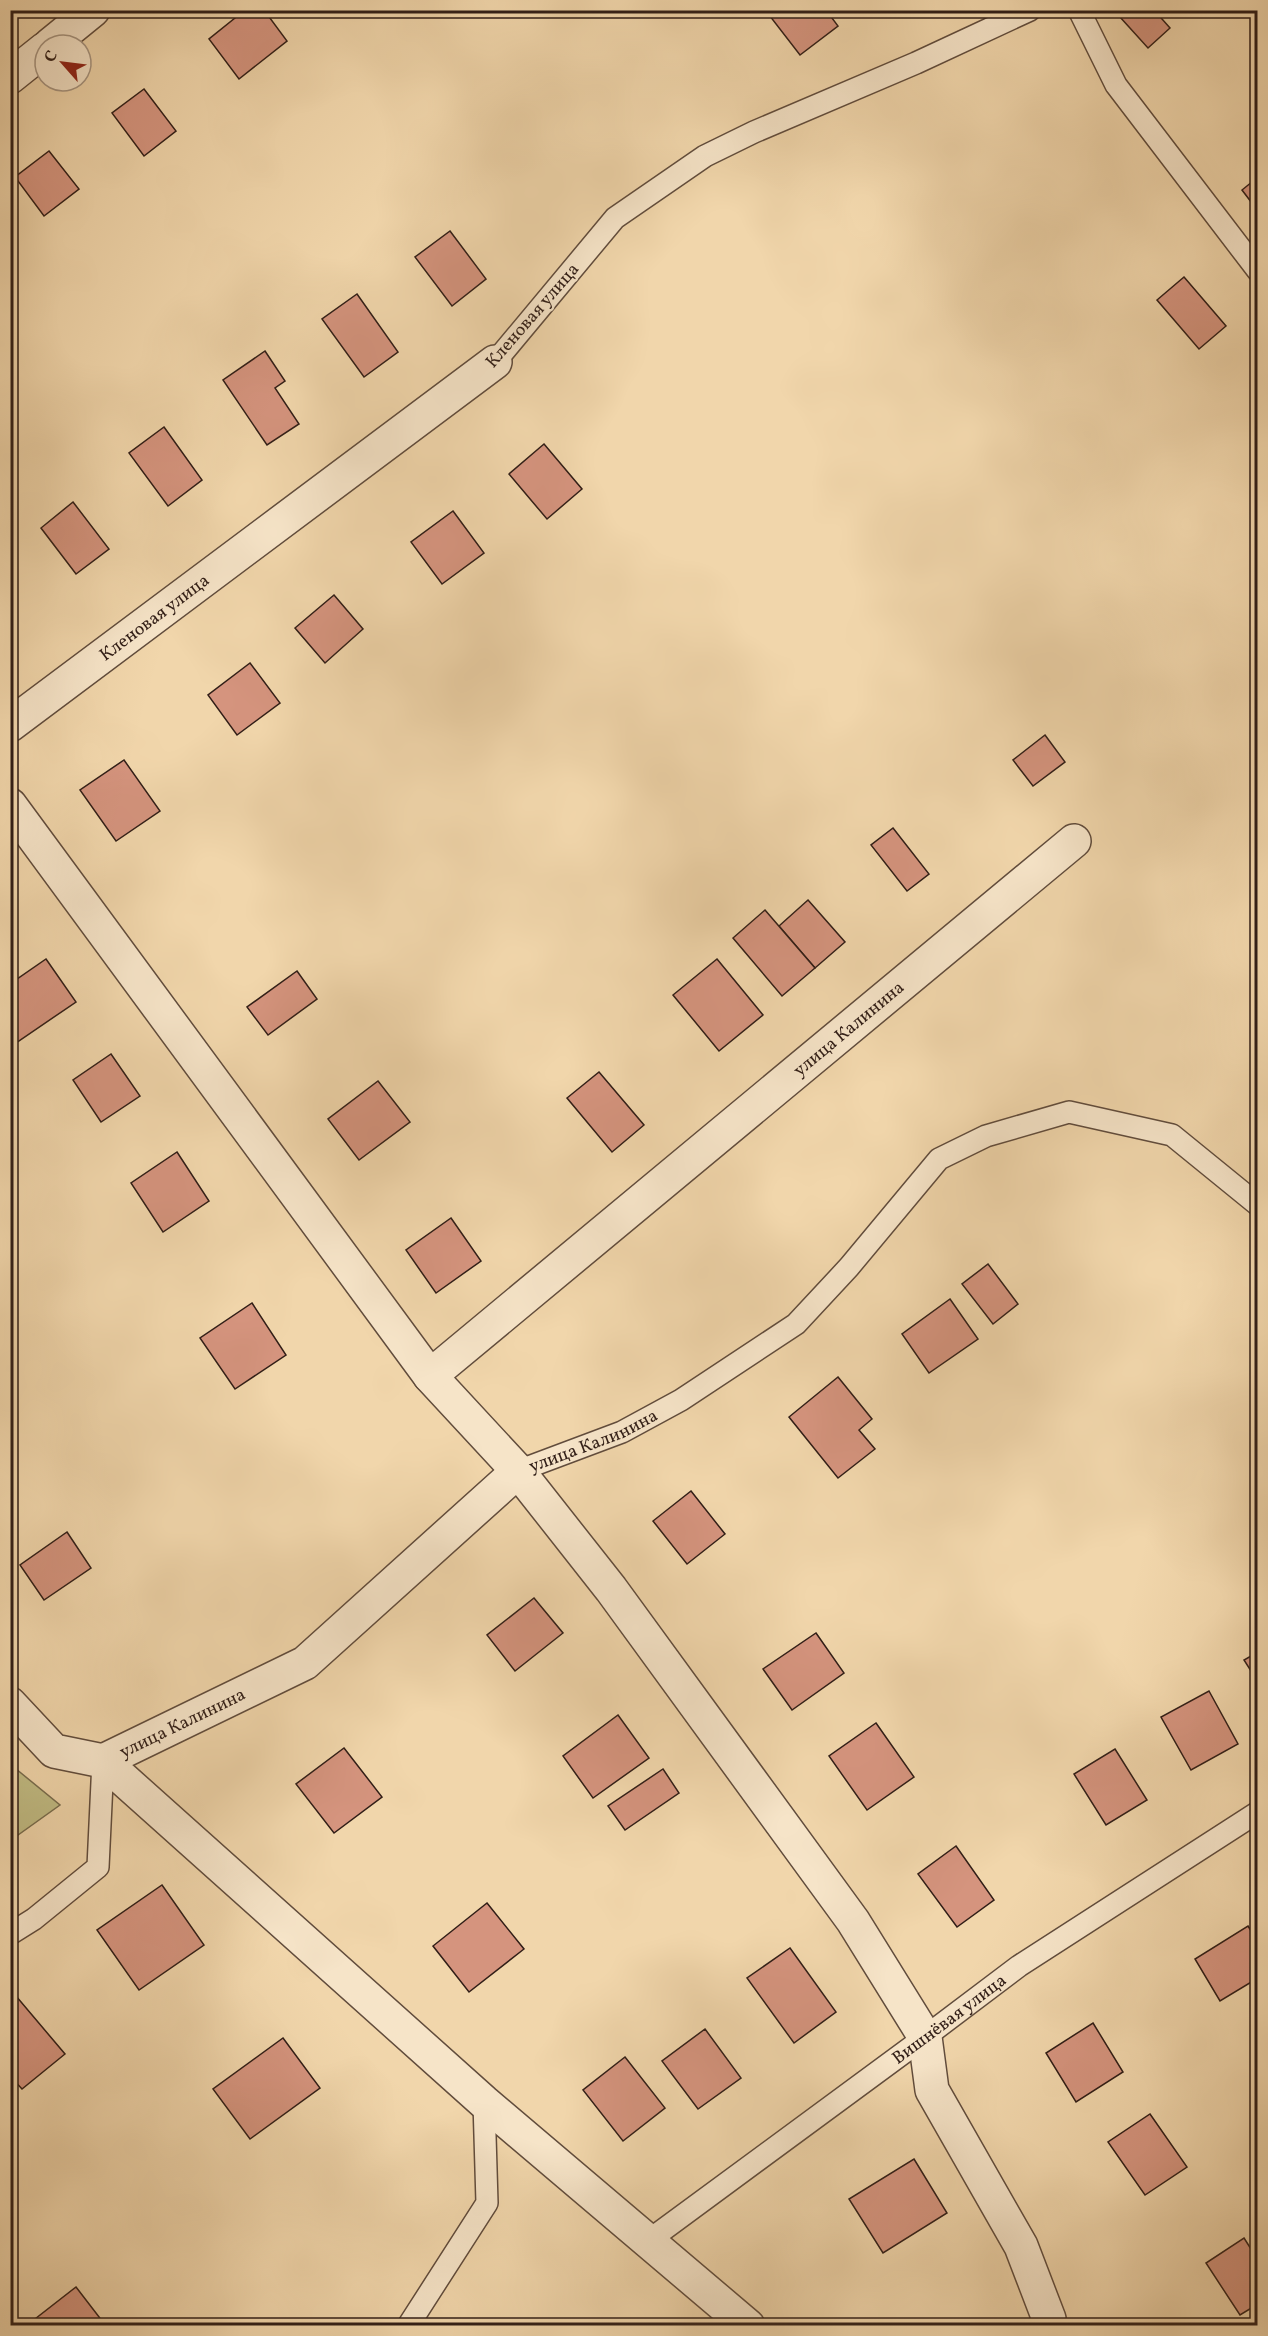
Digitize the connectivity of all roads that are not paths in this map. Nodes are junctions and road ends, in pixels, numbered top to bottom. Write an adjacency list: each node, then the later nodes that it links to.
1 (93, 10): 4 (street)
2 (1030, 10): 8 (lane, Кленовая улица)
3 (1079, 10): 7 (lane)
4 (65, 33)
5 (33, 59): 6 (street)
6 (10, 77)
7 (1257, 271)
8 (495, 362): 9 (street, Кленовая улица)
9 (10, 725)
10 (10, 805): 13 (street)
11 (1074, 841): 13 (street, улица Калинина)
12 (1257, 1205): 14 (lane, улица Калинина)
13 (430, 1376): 14 (street)
14 (518, 1471): 16 (street, улица Калинина); 19 (street)
15 (10, 1704): 16 (street)
16 (103, 1761): 18 (lane, улица Калинина); 20 (street)
17 (1257, 1812): 19 (lane, Вишнёвая улица)
18 (10, 1934)
19 (925, 2037): 21 (lane, Вишнёвая улица); 24 (street)
20 (484, 2102): 21 (street); 22 (lane)
21 (648, 2241): 23 (street)
22 (408, 2325)
23 (748, 2325)
24 (1048, 2325)

